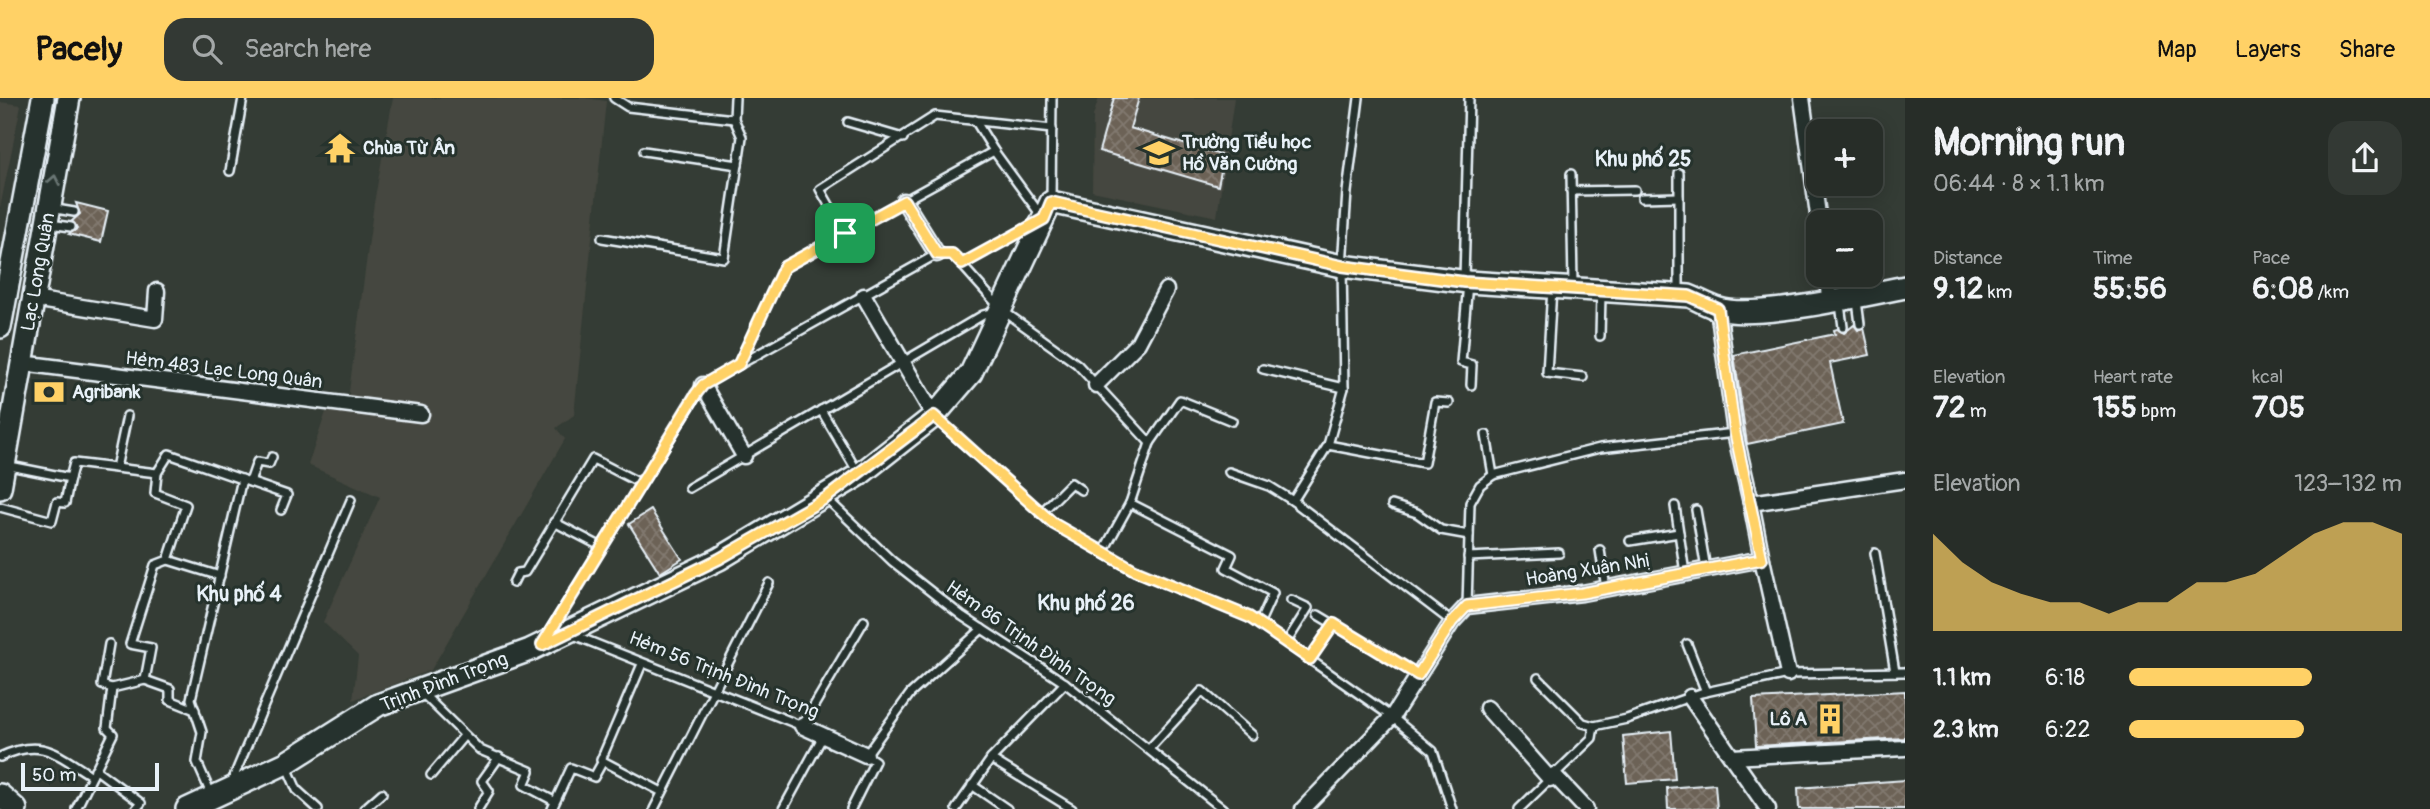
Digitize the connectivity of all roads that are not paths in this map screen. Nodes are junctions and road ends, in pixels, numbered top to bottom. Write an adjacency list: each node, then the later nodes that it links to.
1 (43, 98): 30 (street, Lạc Long Quân)
2 (69, 98): 29 (street, Lạc Long Quân, one-way to 2)
3 (243, 98): 18 (lane)
4 (614, 98): 10 (lane)
5 (735, 98): 10 (lane)
6 (1052, 98): 13 (lane)
7 (1359, 98): 36 (lane)
8 (1469, 98): 37 (lane)
9 (1802, 98): 27 (street)
10 (734, 119): 17 (lane)
11 (975, 120): 13 (lane); 14 (lane); 16 (lane)
12 (848, 122): 14 (lane)
13 (1052, 129): 26 (lane)
14 (903, 138): 32 (lane)
15 (644, 151): 17 (lane)
16 (994, 151): 25 (lane); 26 (lane)
17 (738, 165): 33 (lane)
18 (230, 171)
19 (1571, 173): 22 (lane)
20 (1679, 173): 23 (lane)
21 (1635, 190): 22 (lane)
22 (1571, 191): 40 (lane)
23 (1679, 197): 24 (lane); 44 (lane)
24 (1642, 198)
25 (904, 201): 32 (lane); 34 (street)
26 (1047, 210): 35 (lane); 36 (street); 49 (street, Trịnh Đình Trọng)
27 (1817, 210)
28 (74, 212): 29 (lane)
29 (46, 220): 30 (street); 31 (lane); 46 (street, Lạc Long Quân)
30 (19, 226): 51 (street, Lạc Long Quân)
31 (71, 227)
32 (845, 233): 56 (lane)
33 (602, 238)
34 (937, 254): 35 (lane); 45 (lane)
35 (962, 264): 49 (lane)
36 (1342, 266): 37 (street); 62 (lane)
37 (1466, 282): 40 (street); 61 (lane)
38 (1834, 287): 47 (street)
39 (1905, 287): 47 (street)
40 (1562, 288): 42 (street); 58 (lane)
41 (1166, 290): 60 (street)
42 (1601, 290): 44 (street); 53 (lane)
43 (157, 292): 46 (street)
44 (1679, 295): 48 (street)
45 (864, 296): 55 (street); 56 (lane)
46 (33, 299): 54 (street, Lạc Long Quân)
47 (1842, 299): 48 (street); 50 (lane); 52 (lane)
48 (1718, 309): 69 (street)
49 (1002, 310): 55 (lane); 60 (lane); 67 (street, Trịnh Đình Trọng)
50 (1860, 324)
51 (0, 327)
52 (1843, 327)
53 (1600, 336)
54 (22, 363): 65 (street, Hẻm 483 Lạc Long Quân); 75 (street, Lạc Long Quân)
55 (902, 363): 64 (lane); 67 (street)
56 (739, 364): 59 (lane)
57 (1263, 369): 62 (lane)
58 (1583, 377)
59 (703, 385): 73 (street); 84 (lane)
60 (1096, 385): 71 (lane)
61 (1471, 385)
62 (1343, 388): 72 (lane)
63 (1448, 403): 72 (lane)
64 (821, 410): 73 (lane); 79 (lane)
65 (421, 415)
66 (127, 416): 76 (lane)
67 (934, 416): 79 (street, Trịnh Đình Trọng); 98 (lane)
68 (1232, 421): 71 (lane)
69 (1735, 433): 80 (lane); 92 (street)
70 (1486, 435): 80 (lane)
71 (1150, 443): 91 (lane)
72 (1328, 445): 90 (lane)
73 (744, 456): 86 (lane)
74 (272, 457): 82 (lane)
75 (5, 465): 81 (lane); 85 (street, Lạc Long Quân)
76 (116, 468): 78 (lane); 81 (lane)
77 (1228, 472): 90 (lane)
78 (157, 473): 82 (lane); 110 (lane)
79 (859, 475): 88 (street, Trịnh Đình Trọng)
80 (1493, 475): 101 (lane)
81 (70, 478): 95 (lane)
82 (246, 480): 96 (lane); 113 (lane)
83 (1905, 480): 92 (street)
84 (640, 482): 99 (lane); 103 (lane)
85 (0, 488)
86 (689, 488)
87 (1081, 490): 98 (lane)
88 (826, 498): 124 (lane, Hẻm 86 Trịnh Đình Trọng); 125 (street, Trịnh Đình Trọng)
89 (351, 500): 168 (lane)
90 (1293, 501): 121 (lane)
91 (1130, 503): 105 (lane); 122 (lane)
92 (1751, 503): 109 (street)
93 (1392, 505): 101 (lane)
94 (1675, 506): 100 (lane)
95 (0, 507)
96 (281, 510)
97 (1696, 510): 111 (lane)
98 (1041, 513): 105 (lane)
99 (555, 522): 103 (lane); 114 (lane)
100 (1679, 533): 102 (lane); 112 (lane)
101 (1469, 535): 108 (lane)
102 (1630, 541)
103 (600, 546): 129 (lane)
104 (1600, 550): 116 (lane)
105 (1103, 552): 122 (lane)
106 (1559, 553): 108 (lane)
107 (1875, 554): 132 (lane)
108 (1468, 557): 118 (lane)
109 (1762, 559): 111 (street, Hoàng Xuân Nhị); 134 (street)
110 (168, 560): 113 (lane); 137 (lane)
111 (1706, 569): 112 (street, Hoàng Xuân Nhị)
112 (1685, 573): 116 (street, Hoàng Xuân Nhị)
113 (220, 576): 145 (lane)
114 (513, 583)
115 (769, 583): 141 (lane)
116 (1606, 588): 118 (street, Hoàng Xuân Nhị)
117 (1291, 600): 126 (lane)
118 (1467, 606): 121 (street)
119 (1318, 615): 123 (lane)
120 (864, 621): 147 (lane)
121 (1452, 622): 135 (street)
122 (1259, 624): 126 (lane)
123 (1334, 624): 130 (lane); 135 (lane)
124 (982, 629): 138 (lane, Hẻm 86 Trịnh Đình Trọng); 154 (lane)
125 (567, 633): 129 (street, Trịnh Đình Trọng); 131 (lane, Hẻm 56 Trịnh Đình Trọng)
126 (1286, 643): 130 (lane)
127 (108, 644): 139 (lane)
128 (1687, 644): 142 (lane)
129 (542, 645): 140 (street, Trịnh Đình Trọng)
130 (1310, 659): 146 (lane)
131 (642, 664): 141 (lane, Hẻm 56 Trịnh Đình Trọng); 159 (lane)
132 (1895, 672): 133 (lane); 134 (lane)
133 (1905, 672)
134 (1788, 674): 142 (lane)
135 (1418, 675): 146 (street)
136 (1538, 678): 148 (lane)
137 (145, 680): 139 (lane); 145 (lane)
138 (1065, 683): 153 (lane, Hẻm 86 Trịnh Đình Trọng); 158 (lane)
139 (112, 688): 161 (lane)
140 (418, 689): 151 (lane); 160 (street, Trịnh Đình Trọng)
141 (713, 690): 147 (lane, Hẻm 56 Trịnh Đình Trọng); 165 (lane)
142 (1706, 692): 143 (lane)
143 (1690, 697): 148 (lane); 157 (street)
144 (1487, 708): 163 (street)
145 (195, 710): 168 (lane)
146 (1392, 717): 185 (street); 186 (lane)
147 (802, 726): 150 (street, Hẻm 56 Trịnh Đình Trọng)
148 (1594, 726): 163 (lane)
149 (1252, 735): 153 (lane)
150 (823, 736): 154 (street, Hẻm 56 Trịnh Đình Trọng); 179 (lane)
151 (463, 737): 156 (lane); 162 (lane)
152 (1905, 748): 157 (street)
153 (1149, 749): 184 (lane, Hẻm 86 Trịnh Đình Trọng)
154 (866, 755): 180 (lane)
155 (0, 757): 161 (lane)
156 (499, 757): 170 (lane); 177 (lane)
157 (1732, 757): 189 (street)
158 (991, 759): 164 (lane); 183 (lane)
159 (603, 761): 165 (lane); 170 (lane)
160 (286, 763): 168 (street, Trịnh Đình Trọng); 175 (lane)
161 (94, 773): 172 (lane); 173 (lane)
162 (431, 775)
163 (1552, 777): 187 (lane); 188 (street)
164 (972, 785): 181 (lane); 182 (lane)
165 (662, 792): 178 (lane)
166 (382, 793): 176 (lane)
167 (0, 795): 171 (street)
168 (220, 795): 174 (street, Trịnh Đình Trọng)
169 (0, 803): 171 (street)
170 (553, 805)
171 (14, 809)
172 (76, 809)
173 (136, 809)
174 (187, 809)
175 (318, 809)
176 (364, 809)
177 (478, 809)
178 (654, 809)
179 (783, 809)
180 (851, 809)
181 (956, 809)
182 (1007, 809)
183 (1072, 809)
184 (1223, 809)
185 (1303, 809)
186 (1452, 809)
187 (1520, 809)
188 (1586, 809)
189 (1769, 809)

